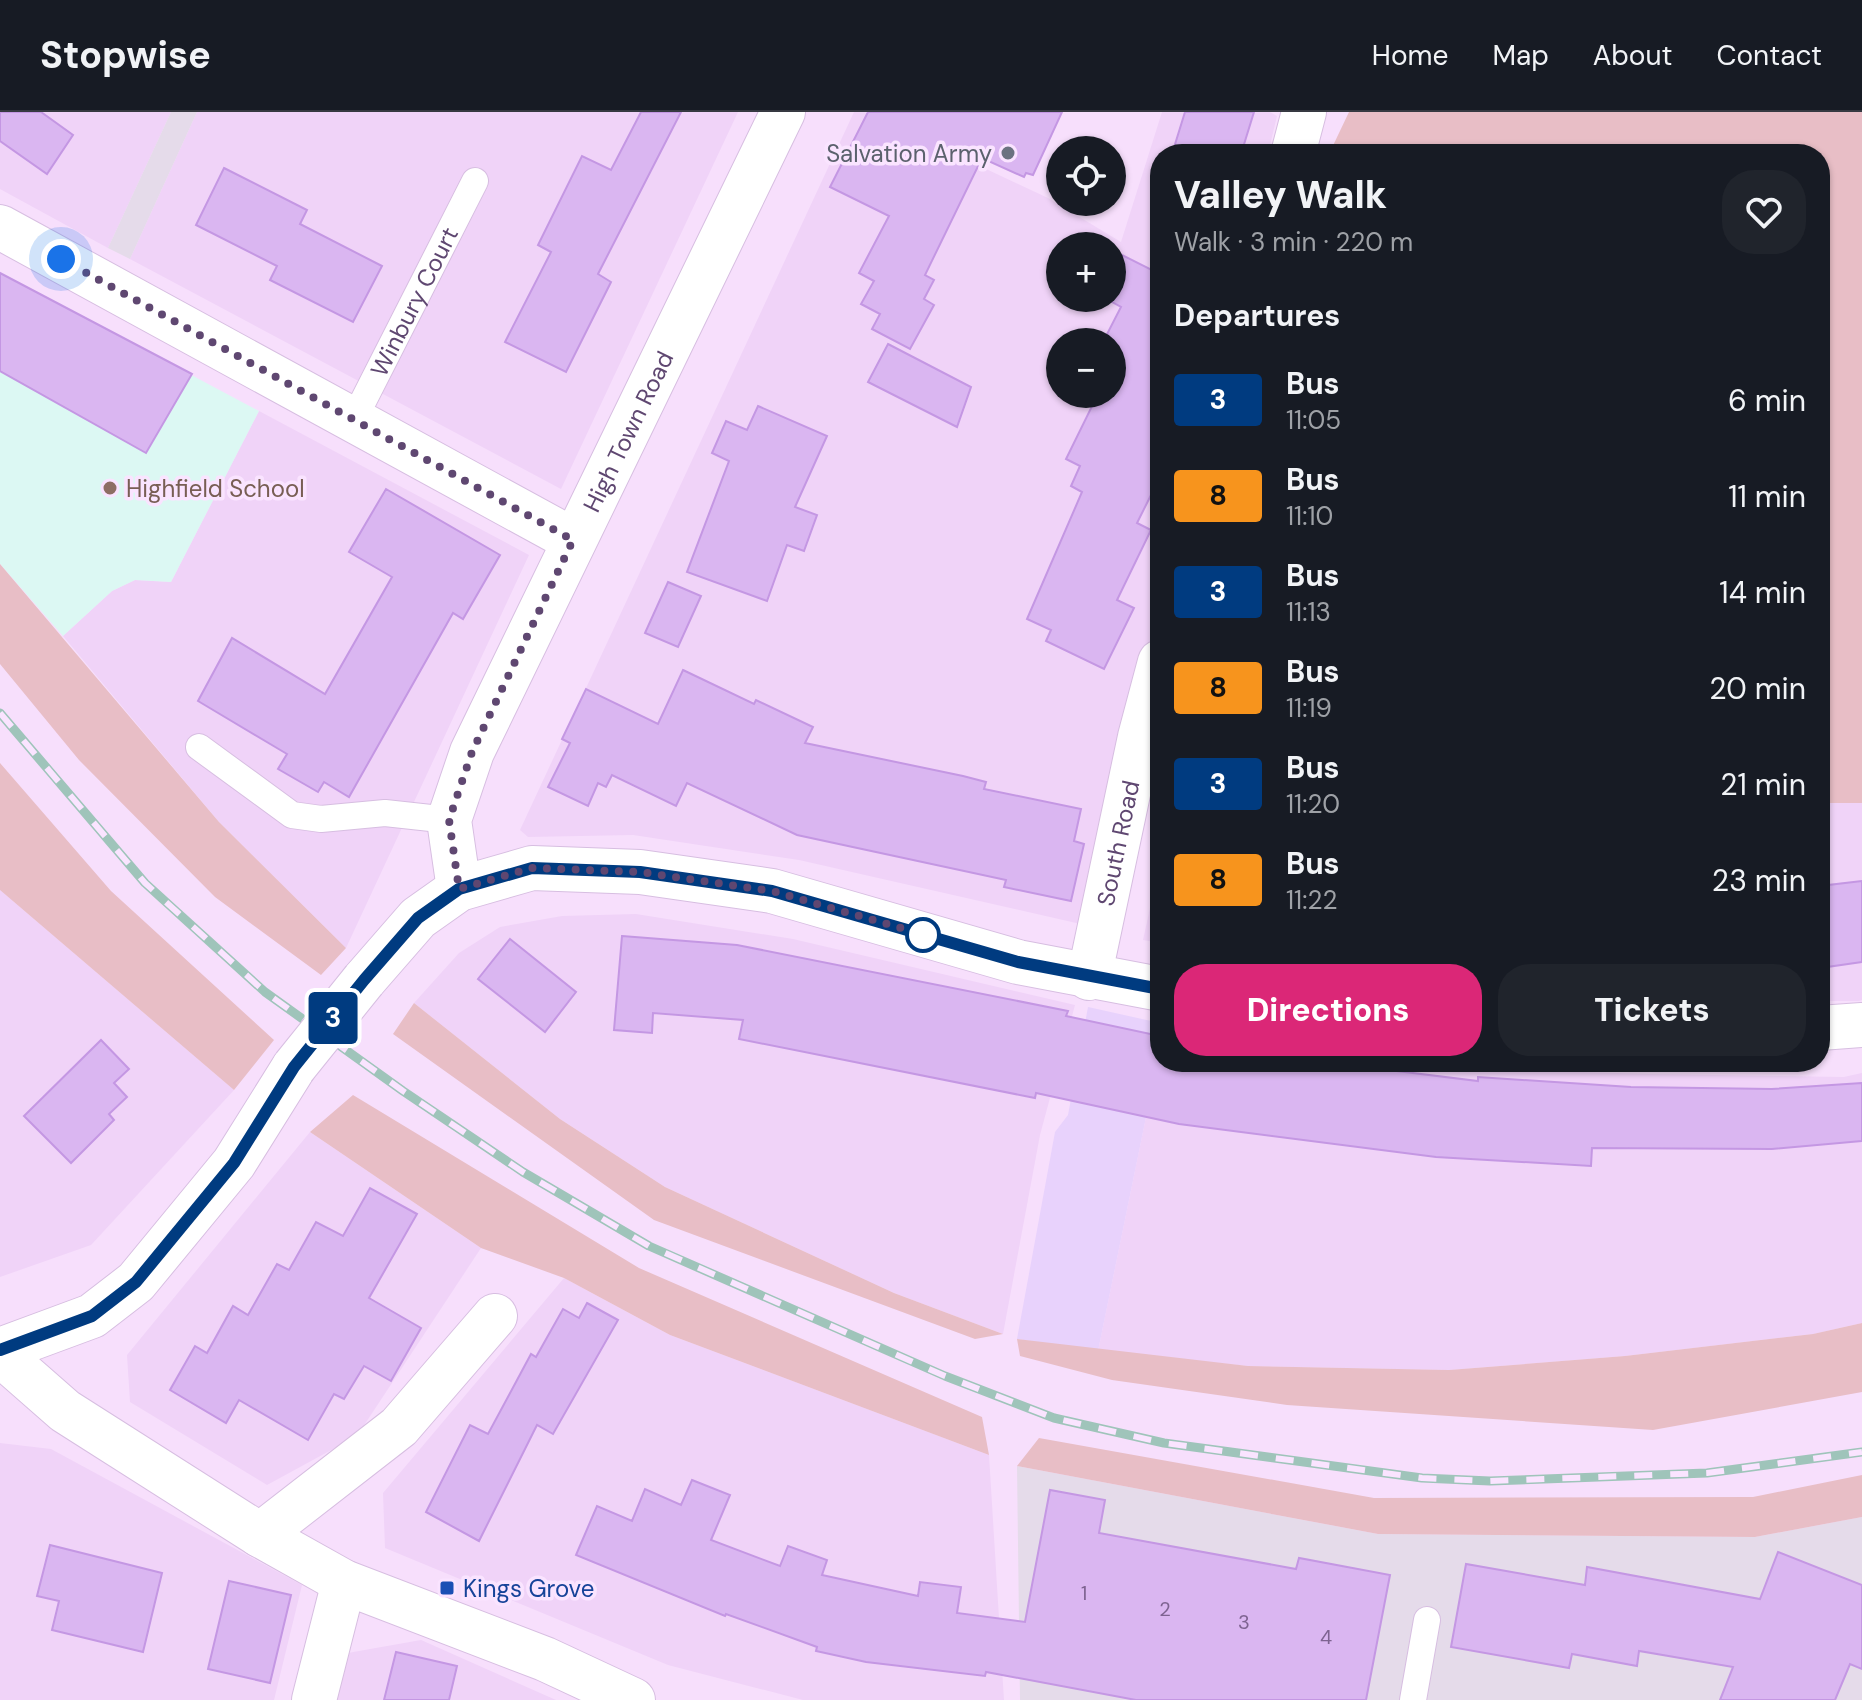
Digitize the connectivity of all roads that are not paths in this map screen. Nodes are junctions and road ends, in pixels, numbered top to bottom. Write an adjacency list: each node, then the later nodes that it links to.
1 (783, 112): 7 (street, High Town Road)
2 (1304, 112): 3 (street)
3 (1296, 144)
4 (475, 181): 6 (lane, Winbury Court)
5 (0, 227): 6 (street)
6 (353, 421): 7 (street)
7 (573, 540): 10 (street, High Town Road)
8 (1150, 700): 12 (street, South Road)
9 (199, 747): 10 (lane)
10 (449, 820): 11 (street, High Town Road)
11 (459, 889): 12 (street); 17 (street, bridge)
12 (1089, 978): 13 (street)
13 (1150, 987)
14 (1862, 1025): 15 (street)
15 (1830, 1027)
16 (495, 1316): 18 (street)
17 (0, 1352): 18 (street)
18 (260, 1535): 19 (street)
19 (344, 1582): 21 (street); 22 (street)
20 (1427, 1620): 23 (lane)
21 (314, 1700)
22 (633, 1700)
23 (1413, 1700)

